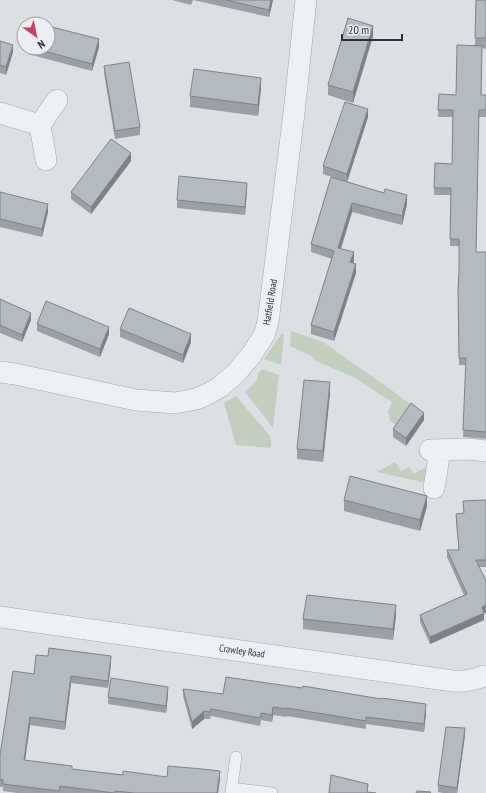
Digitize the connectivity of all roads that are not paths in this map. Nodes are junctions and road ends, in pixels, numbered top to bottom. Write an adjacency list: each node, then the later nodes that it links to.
1 (306, 0): 6 (street, Hatfield Road)
2 (58, 100): 4 (street)
3 (0, 113): 4 (street)
4 (40, 124): 5 (street)
5 (46, 160)
6 (0, 372)
7 (486, 451): 8 (street)
8 (434, 488)
9 (0, 617): 10 (street, Crawley Road)
10 (485, 677)
11 (236, 757): 12 (lane)
12 (231, 791): 13 (lane)
13 (272, 793)

